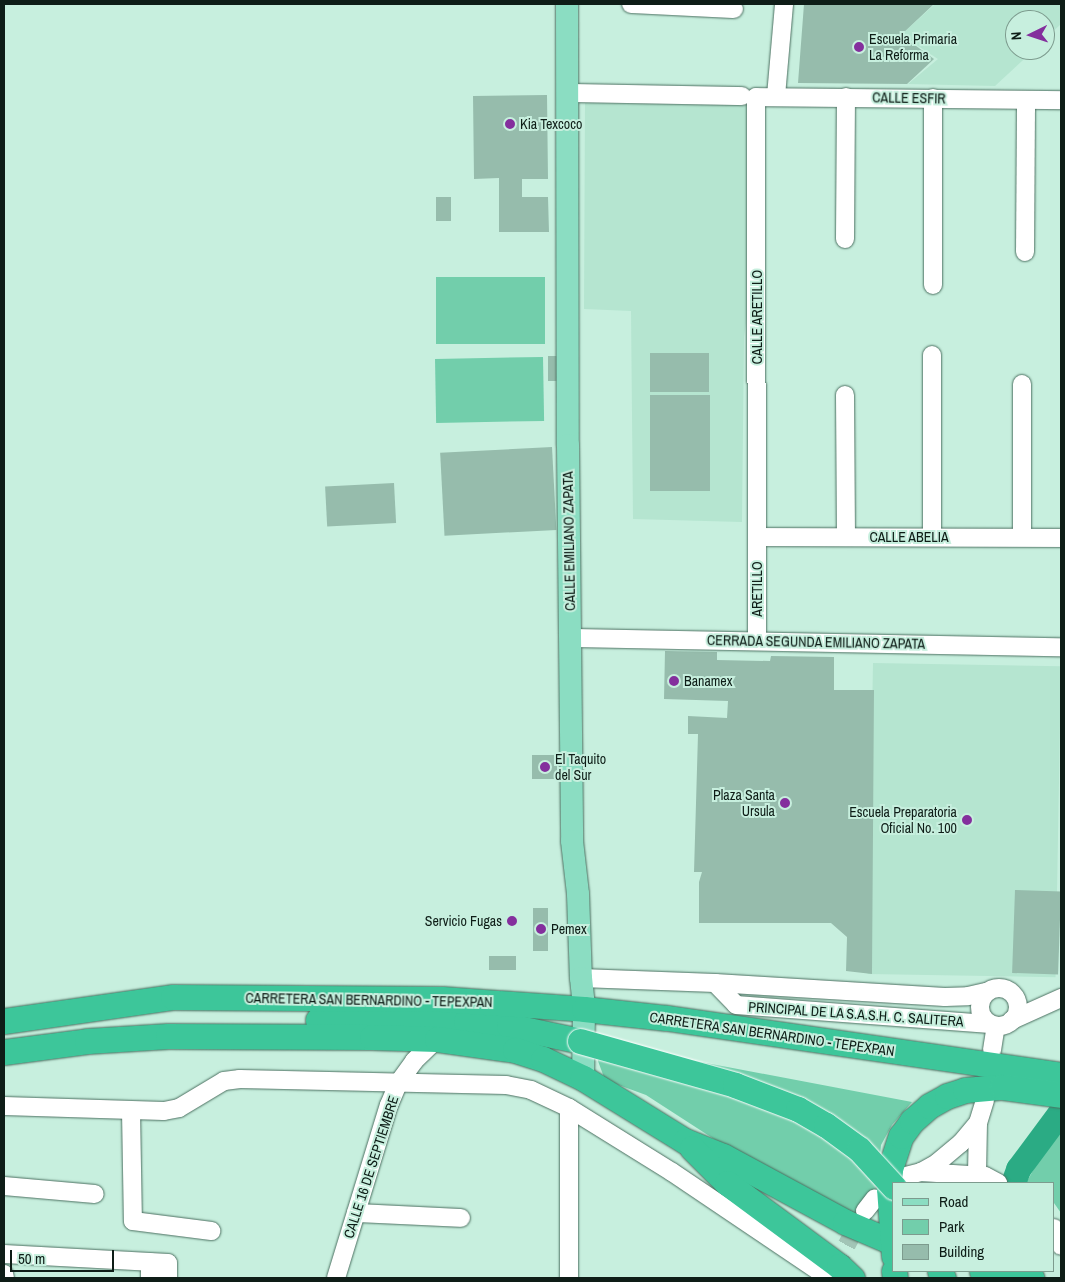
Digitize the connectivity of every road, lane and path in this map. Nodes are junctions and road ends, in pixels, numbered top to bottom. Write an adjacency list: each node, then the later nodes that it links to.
1 (567, 4): 5 (main road, CALLE EMILIANO ZAPATA)
2 (632, 4): 4 (street)
3 (784, 4): 7 (street)
4 (734, 9)
5 (567, 93): 6 (street, CALLE ESFIR); 23 (main road, CALLE EMILIANO ZAPATA)
6 (749, 96): 7 (street, CALLE ESFIR); 19 (street, CALLE ARETILLO)
7 (776, 96): 8 (street, CALLE ESFIR)
8 (846, 97): 9 (street, CALLE ESFIR); 12 (street)
9 (933, 98): 10 (street, CALLE ESFIR); 14 (street)
10 (1026, 100): 11 (street, CALLE ESFIR); 13 (street)
11 (1061, 100)
12 (845, 239)
13 (1025, 252)
14 (933, 285)
15 (932, 355): 20 (street)
16 (1022, 384): 21 (street)
17 (845, 394): 18 (street)
18 (846, 536): 19 (street, CALLE ABELIA); 20 (street, CALLE ABELIA)
19 (757, 537): 24 (street, ARETILLO)
20 (932, 537): 21 (street, CALLE ABELIA)
21 (1022, 537): 22 (street, CALLE ABELIA)
22 (1061, 538)
23 (570, 638): 24 (street, CERRADA SEGUNDA EMILIANO ZAPATA); 26 (main road, CALLE EMILIANO ZAPATA)
24 (757, 641): 25 (street, CERRADA SEGUNDA EMILIANO ZAPATA)
25 (1061, 647)
26 (581, 978): 27 (street); 33 (main road, CALLE EMILIANO ZAPATA)
27 (715, 982): 28 (street); 34 (street, PRINCIPAL DE LA S.A.S.H. C. SALITERA)
28 (858, 992): 31 (street); 34 (street)
29 (986, 992): 30 (street); 31 (street); 36 (street)
30 (1010, 992): 32 (street); 35 (street)
31 (945, 997): 36 (street)
32 (1061, 998): 35 (street)
33 (584, 1009): 37 (highway, CARRETERA SAN BERNARDINO - TEPEXPAN); 40 (main road, CALLE EMILIANO ZAPATA); 42 (highway, CARRETERA SAN BERNARDINO - TEPEXPAN)
34 (857, 1014): 36 (street, PRINCIPAL DE LA S.A.S.H. C. SALITERA)
35 (1012, 1020): 36 (street)
36 (989, 1022): 39 (street)
37 (7, 1033): 38 (highway); 53 (highway, bridge)
38 (437, 1039): 40 (highway); 41 (street, CALLE 16 DE SEPTIEMBRE)
39 (992, 1050)
40 (583, 1078): 48 (highway)
41 (399, 1082): 45 (street); 46 (street); 55 (street, CALLE 16 DE SEPTIEMBRE)
42 (1052, 1084): 59 (highway)
43 (985, 1100): 47 (street)
44 (4, 1106): 46 (street)
45 (569, 1108): 66 (street); 70 (street)
46 (131, 1111): 57 (street)
47 (978, 1123): 49 (street); 50 (street)
48 (685, 1141): 61 (highway); 66 (highway)
49 (987, 1178): 51 (street)
50 (903, 1182)
51 (952, 1182)
52 (4, 1186): 54 (street)
53 (892, 1189)
54 (95, 1194)
55 (356, 1213): 56 (street); 69 (street, CALLE 16 DE SEPTIEMBRE)
56 (461, 1218)
57 (211, 1231)
58 (1055, 1231): 60 (street)
59 (892, 1234)
60 (1061, 1246)
61 (892, 1248)
62 (4, 1254): 63 (street)
63 (150, 1270): 68 (street)
64 (988, 1272): 71 (highway)
65 (4, 1274): 67 (street)
66 (836, 1276)
67 (5, 1278)
68 (168, 1278)
69 (336, 1278)
70 (569, 1278)
71 (1032, 1278)

